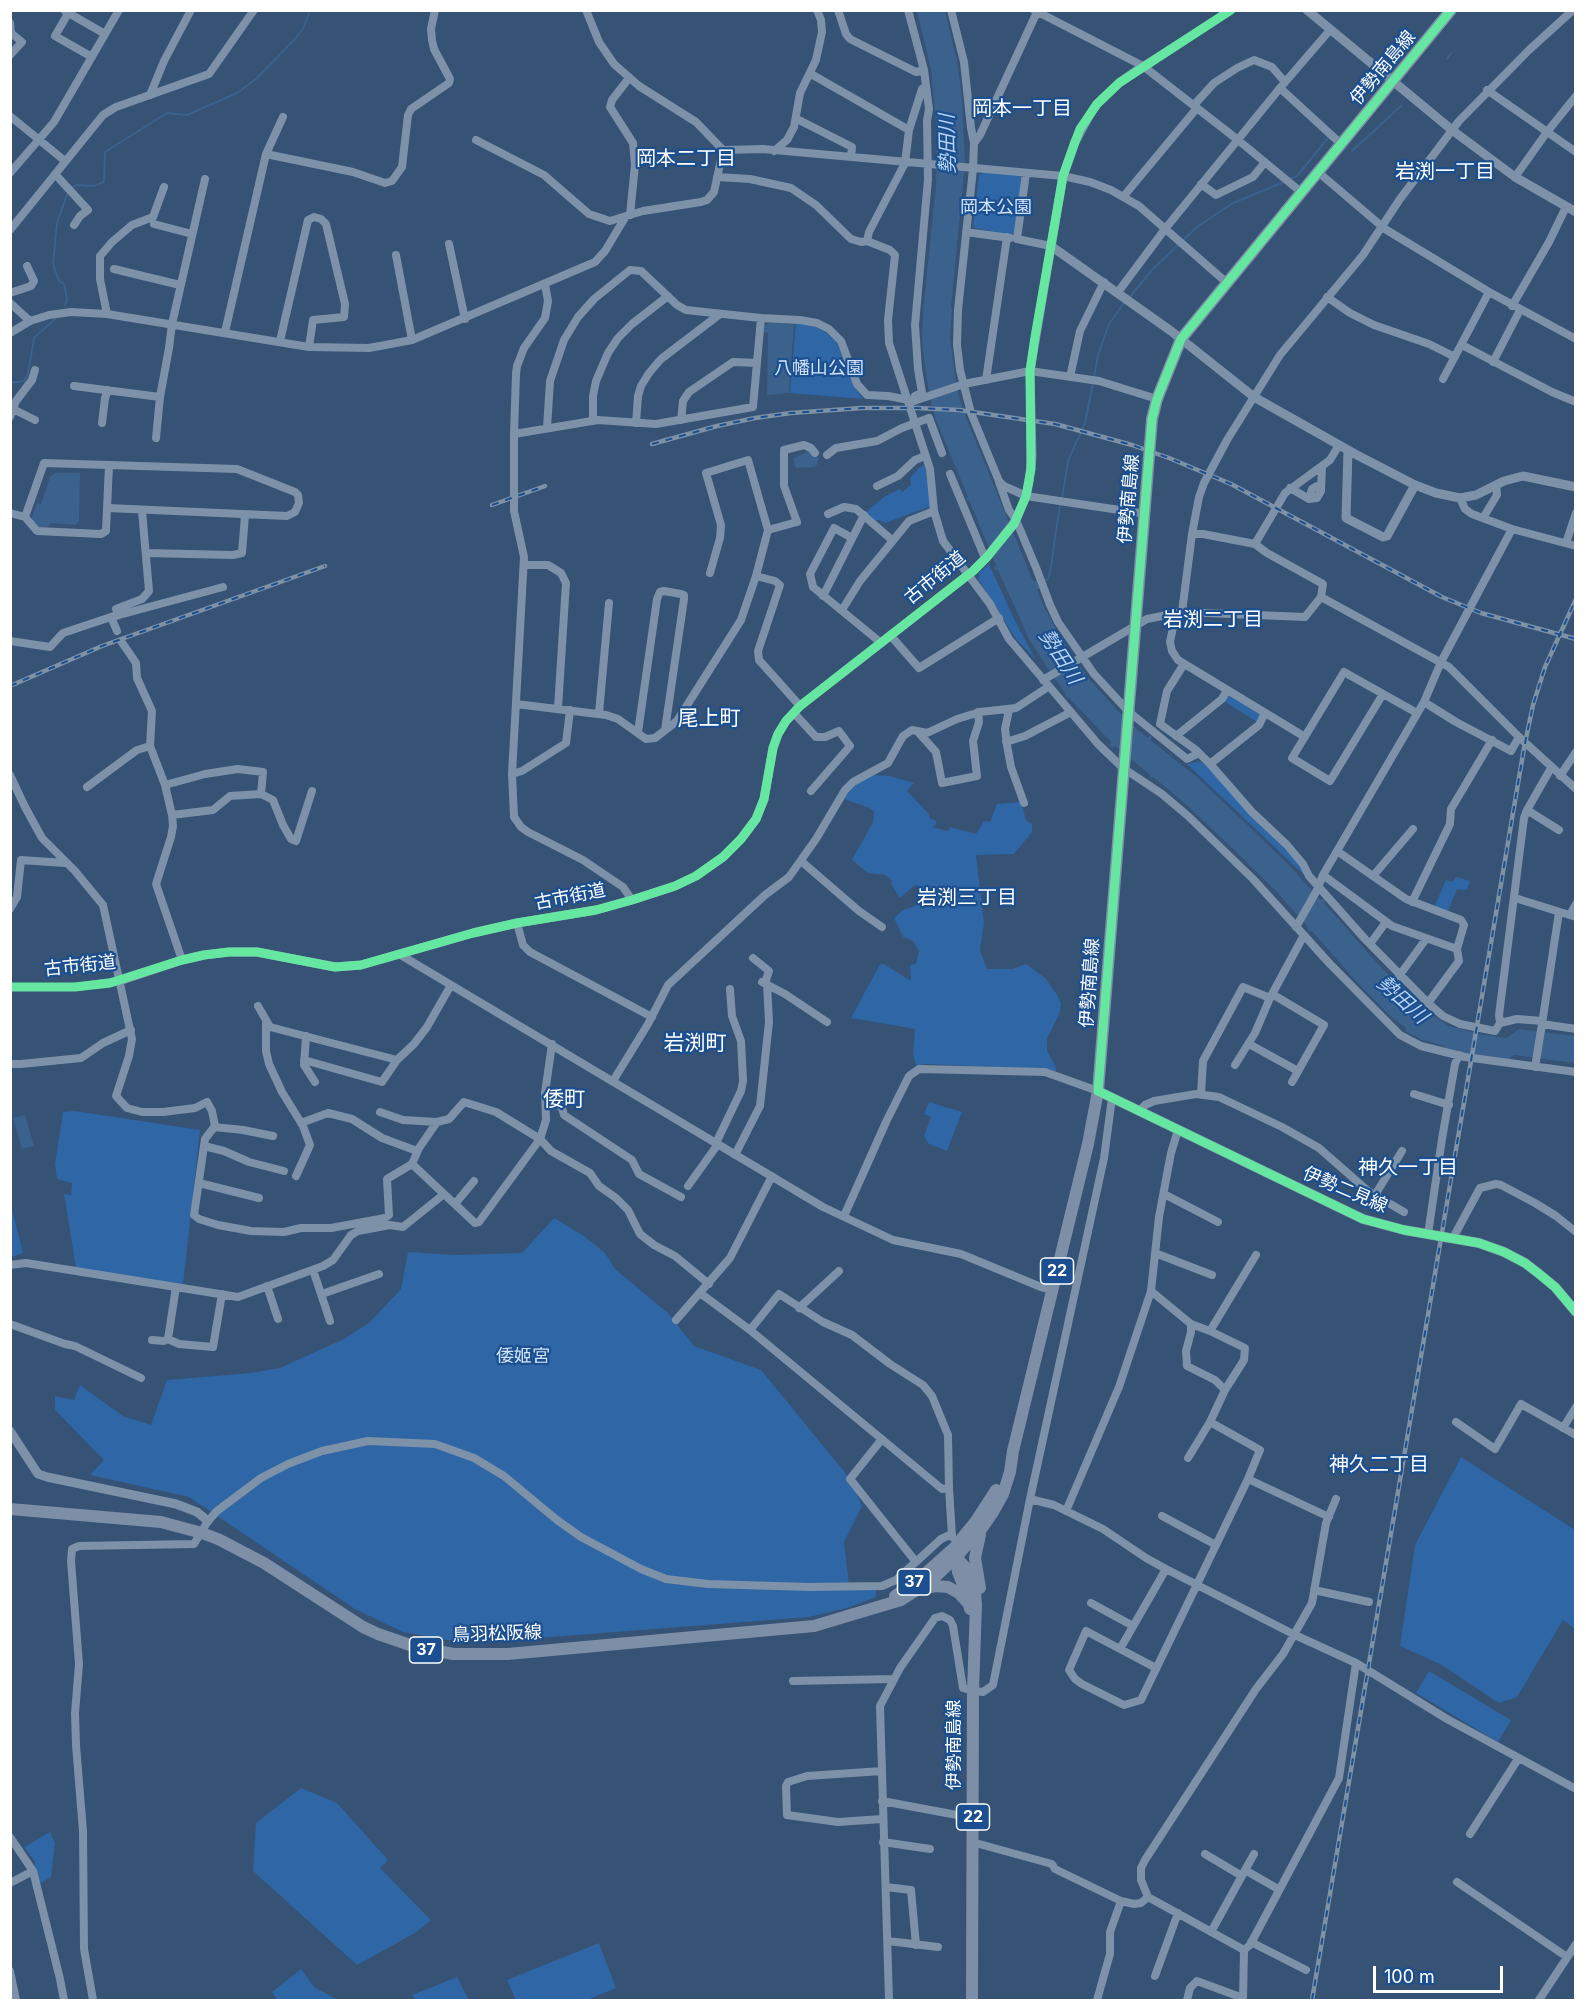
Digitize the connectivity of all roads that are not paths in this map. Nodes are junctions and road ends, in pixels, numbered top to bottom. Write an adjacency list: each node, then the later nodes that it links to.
1 (119, 10): 18 (street)
2 (191, 10): 29 (street)
3 (255, 10): 29 (street)
4 (435, 10): 46 (street)
5 (586, 10): 24 (street)
6 (817, 10): 23 (street)
7 (838, 10): 22 (street)
8 (908, 10): 22 (street)
9 (951, 10): 41 (street)
10 (1230, 10): 21 (street)
11 (1307, 10): 17 (street)
12 (1451, 10): 25 (main road, 伊勢南島線 / 22)
13 (1573, 10): 28 (street)
14 (68, 11): 18 (street); 20 (street)
15 (1036, 11): 21 (street); 41 (street)
16 (10, 23): 19 (street)
17 (1330, 30): 25 (street); 26 (street)
18 (105, 34): 20 (street)
19 (10, 55)
20 (92, 57): 38 (street)
21 (1143, 66): 31 (street); 57 (street, 古市街道)
22 (924, 70): 27 (street)
23 (811, 74): 34 (street); 35 (street)
24 (629, 78): 43 (street); 67 (street)
25 (1393, 82): 36 (street); 42 (main road, 伊勢南島線 / 22)
26 (1283, 85): 31 (street); 40 (street); 42 (street)
27 (926, 86): 35 (street); 51 (street)
28 (1487, 90): 36 (street); 37 (street)
29 (150, 95): 48 (street)
30 (1574, 98): 37 (street)
31 (1195, 106): 40 (street); 64 (street)
32 (10, 116): 38 (street)
33 (283, 117): 46 (street)
34 (797, 119): 44 (street); 47 (street)
35 (909, 130): 50 (street)
36 (1452, 130): 59 (street); 70 (street)
37 (1547, 132): 45 (street); 59 (street)
38 (39, 139): 48 (street); 54 (street)
39 (476, 140): 67 (street)
40 (1238, 140): 49 (street); 61 (street)
41 (974, 143): 52 (street)
42 (1341, 144): 53 (main road, 伊勢南島線 / 22)
43 (723, 150): 44 (street); 58 (street)
44 (774, 151): 47 (street)
45 (1575, 152)
46 (266, 154): 100 (street)
47 (851, 158): 50 (street)
48 (65, 161): 56 (street)
49 (1265, 162): 61 (street); 63 (street)
50 (905, 163): 51 (street); 77 (street)
51 (930, 165): 52 (street); 122 (street)
52 (971, 169): 55 (street); 73 (street)
53 (1318, 172): 63 (main road, 伊勢南島線 / 22); 70 (street)
54 (10, 173)
55 (1026, 173): 57 (street); 76 (street)
56 (55, 174): 69 (street); 72 (street)
57 (1064, 176): 64 (street); 79 (street, 古市街道)
58 (717, 177): 67 (street); 77 (street)
59 (1515, 177): 65 (street)
60 (205, 179): 74 (street)
61 (1202, 184): 71 (street)
62 (164, 187): 94 (street)
63 (1297, 188): 84 (main road, 伊勢南島線 / 22)
64 (1123, 197): 71 (street)
65 (1566, 207): 66 (street); 93 (street)
66 (1575, 212)
67 (628, 216): 85 (street)
68 (154, 224): 74 (street)
69 (75, 225)
70 (1382, 226): 87 (street); 91 (street)
71 (1165, 229): 84 (street); 89 (street)
72 (10, 230)
73 (966, 232): 75 (street); 116 (street)
74 (192, 234): 86 (street)
75 (1007, 237): 76 (street); 115 (street)
76 (1017, 239): 79 (street)
77 (867, 241): 122 (street)
78 (449, 244): 97 (street)
79 (1051, 246): 83 (street); 112 (street, 古市街道)
80 (396, 255): 104 (street)
81 (27, 266): 88 (street)
82 (114, 269): 86 (street)
83 (1104, 282): 89 (street); 113 (street)
84 (1226, 282): 103 (main road, 伊勢南島線 / 22)
85 (545, 284): 97 (street); 133 (street)
86 (180, 285): 99 (street)
87 (1489, 292): 93 (street); 106 (street)
88 (10, 293)
89 (1120, 293): 103 (street)
90 (668, 296): 95 (street); 128 (street); 132 (street)
91 (1327, 297): 108 (street); 120 (street)
92 (10, 303): 98 (street)
93 (1516, 308): 102 (street); 109 (street)
94 (107, 314): 98 (street); 99 (street)
95 (720, 314): 96 (street); 131 (street)
96 (761, 318): 110 (street); 122 (street)
97 (465, 319): 104 (street)
98 (30, 321): 101 (street)
99 (172, 324): 100 (street); 119 (street)
100 (225, 332): 105 (street)
101 (10, 333)
102 (1574, 336)
103 (1181, 339): 120 (street); 121 (main road, 伊勢南島線 / 22)
104 (412, 340): 107 (street)
105 (280, 341): 107 (street); 107 (street)
106 (1462, 345): 108 (street); 109 (street)
107 (309, 346)
108 (1455, 357): 114 (street)
109 (1492, 362): 123 (street)
110 (757, 363): 127 (street); 127 (street)
111 (35, 370): 124 (street)
112 (1030, 371): 113 (street); 115 (street); 150 (street, 古市街道)
113 (1070, 377): 121 (street)
114 (1443, 379)
115 (986, 380): 116 (street)
116 (962, 385): 122 (street); 144 (street)
117 (74, 386): 118 (street)
118 (108, 390): 119 (street); 130 (street)
119 (160, 397): 134 (street)
120 (1254, 397): 135 (street); 166 (street)
121 (1157, 399): 159 (main road, 伊勢南島線 / 22)
122 (911, 400): 129 (street)
123 (1575, 402)
124 (13, 409): 125 (street); 126 (street)
125 (10, 417)
126 (35, 420)
127 (681, 420): 131 (street)
128 (593, 421): 131 (street); 132 (street)
129 (915, 422): 138 (street); 139 (street); 140 (street)
130 (102, 423)
131 (636, 423)
132 (547, 428): 133 (street)
133 (513, 434): 174 (street)
134 (156, 438)
135 (1339, 445): 136 (street); 142 (street)
136 (1348, 451): 145 (street); 145 (street)
137 (814, 453): 165 (street)
138 (942, 453)
139 (827, 455)
140 (926, 456): 147 (street); 154 (street)
141 (109, 465): 152 (street); 157 (street); 161 (street)
142 (1322, 466): 149 (street); 149 (street)
143 (950, 474): 173 (street)
144 (999, 481): 150 (street); 163 (street)
145 (1415, 485): 151 (street)
146 (1496, 485): 148 (street); 151 (street); 162 (street)
147 (877, 486)
148 (1575, 487)
149 (1290, 488): 170 (street)
150 (1026, 496): 159 (street); 163 (street, 古市街道)
151 (1460, 498): 162 (street)
152 (108, 508): 153 (street); 161 (street)
153 (142, 511): 157 (street); 172 (street)
154 (934, 511): 168 (street); 176 (street)
155 (10, 513): 161 (street)
156 (1575, 513): 169 (street)
157 (245, 514): 172 (street)
158 (828, 514): 160 (street)
159 (1146, 514): 186 (main road, 伊勢南島線 / 22)
160 (864, 515): 167 (street); 168 (street)
161 (25, 517)
162 (1483, 518): 164 (street)
163 (1015, 522): 173 (street, 古市街道); 192 (street)
164 (1512, 529): 169 (street); 193 (street)
165 (768, 530): 175 (street); 177 (street)
166 (1192, 534): 170 (street); 183 (street)
167 (852, 538): 179 (street); 179 (street)
168 (892, 540): 182 (street)
169 (1566, 543): 171 (street)
170 (1255, 544): 180 (street)
171 (1575, 546)
172 (146, 552): 184 (street)
173 (986, 558): 176 (street, 古市街道)
174 (524, 565): 199 (street); 200 (street)
175 (710, 573)
176 (968, 574): 185 (street); 188 (street, 古市街道)
177 (756, 576): 201 (street); 210 (street)
178 (223, 587): 184 (street)
179 (823, 596): 182 (street)
180 (1321, 597): 183 (street); 193 (street)
181 (609, 603): 207 (street)
182 (842, 610): 191 (street)
183 (1179, 612): 186 (street); 194 (street)
184 (115, 616): 187 (street); 189 (street)
185 (999, 618): 188 (street); 195 (street)
186 (1135, 626): 192 (street); 208 (main road, 伊勢南島線 / 22)
187 (117, 631)
188 (890, 635): 191 (street, 古市街道)
189 (10, 641)
190 (122, 641): 218 (street)
191 (880, 642): 201 (street, 古市街道)
192 (1081, 657): 195 (street); 208 (street)
193 (1441, 662): 198 (street); 215 (street)
194 (1184, 664): 196 (street); 213 (street)
195 (1046, 682): 203 (street); 205 (street)
196 (1227, 690): 209 (street); 213 (street)
197 (1383, 694): 206 (street); 214 (street); 214 (street)
198 (1424, 702): 206 (street); 216 (street)
199 (516, 704): 200 (street); 224 (street)
200 (558, 708): 202 (street)
201 (797, 709): 231 (street); 245 (street, 古市街道)
202 (570, 710): 207 (street); 224 (street)
203 (1009, 710): 204 (street); 217 (street)
204 (978, 712): 212 (street); 212 (street)
205 (1071, 712): 217 (street); 222 (street)
206 (1417, 712): 238 (street)
207 (599, 713): 211 (street)
208 (1128, 713): 220 (street); 222 (main road, 伊勢南島線 / 22)
209 (1265, 713): 214 (street); 221 (street)
210 (665, 730): 211 (street); 211 (street)
211 (638, 732)
212 (920, 733): 239 (street)
213 (1176, 736): 220 (street)
214 (1305, 737)
215 (1519, 737): 216 (street); 223 (street)
216 (1492, 740): 246 (street)
217 (1006, 742): 233 (street)
218 (150, 746): 227 (street); 228 (street)
219 (1575, 752): 226 (street)
220 (1199, 753): 221 (street)
221 (1210, 764): 243 (street)
222 (1123, 765): 253 (street); 292 (main road, 伊勢南島線 / 22)
223 (1551, 768): 226 (street); 234 (street)
224 (512, 774): 245 (street)
225 (10, 775): 240 (street)
226 (1560, 776): 229 (street)
227 (165, 785): 232 (street); 235 (street)
228 (87, 787)
229 (1575, 789)
230 (312, 791): 232 (street)
231 (812, 791)
232 (261, 794): 235 (street)
233 (1024, 803)
234 (1527, 810): 237 (street); 244 (street)
235 (172, 815): 261 (street)
236 (1413, 829): 242 (street)
237 (1559, 830)
238 (1337, 850): 241 (street); 242 (street)
239 (801, 861): 254 (street); 271 (street)
240 (65, 863): 248 (street); 263 (street)
241 (1323, 875): 243 (street); 251 (street)
242 (1373, 876): 246 (street)
243 (1317, 889): 253 (street); 257 (street)
244 (1515, 898): 249 (street); 274 (street)
245 (632, 900): 252 (street, 古市街道)
246 (1412, 902): 258 (street)
247 (1575, 904): 250 (street)
248 (10, 909)
249 (1559, 912): 250 (street); 275 (street)
250 (1573, 916)
251 (1386, 922): 256 (street); 257 (street)
252 (517, 923): 259 (street, 古市街道); 271 (street)
253 (1298, 925): 255 (street)
254 (882, 927)
255 (1304, 935): 268 (street); 281 (street)
256 (1426, 939): 258 (street); 262 (street)
257 (1370, 944): 262 (street)
258 (1456, 950): 269 (street)
259 (399, 954): 261 (street, 古市街道); 265 (street)
260 (753, 958): 264 (street)
261 (182, 960): 263 (street, 古市街道)
262 (1400, 976): 269 (street)
263 (119, 981): 266 (street, 古市街道); 277 (street)
264 (765, 983): 272 (street); 310 (street)
265 (451, 985): 279 (street); 283 (street)
266 (10, 987)
267 (730, 989): 306 (street)
268 (1271, 996): 280 (street); 287 (street); 294 (street)
269 (1428, 1003): 274 (street)
270 (258, 1006): 273 (street)
271 (652, 1017): 289 (street)
272 (828, 1022)
273 (266, 1023): 278 (street); 301 (street)
274 (1500, 1023): 275 (street)
275 (1542, 1024): 276 (street); 286 (street)
276 (1575, 1029)
277 (131, 1030): 284 (street); 302 (street)
278 (306, 1036): 282 (street); 283 (street)
279 (552, 1044): 289 (street); 293 (street)
280 (1249, 1044): 285 (street); 287 (street)
281 (1459, 1055): 286 (street); 297 (street)
282 (304, 1060): 283 (street); 290 (street)
283 (397, 1060)
284 (10, 1064)
285 (1235, 1065)
286 (1535, 1065): 288 (street)
287 (1298, 1071): 291 (street)
288 (1575, 1072)
289 (613, 1081): 306 (street)
290 (315, 1082)
291 (1292, 1082)
292 (1098, 1091): 296 (main road, 伊勢二見線); 325 (street); 340 (main road, 伊勢南島線 / 22)
293 (545, 1093): 305 (street); 321 (street)
294 (1201, 1094): 298 (street); 320 (street)
295 (1414, 1094): 297 (street)
296 (1112, 1098): 298 (main road, 伊勢二見線); 369 (street)
297 (1449, 1105): 328 (street)
298 (1139, 1110): 303 (main road, 伊勢二見線)
299 (380, 1112): 300 (street)
300 (437, 1122): 305 (street); 308 (street)
301 (301, 1123): 308 (street); 313 (street)
302 (214, 1127): 304 (street); 307 (street)
303 (1178, 1130): 319 (street); 328 (main road, 伊勢二見線)
304 (273, 1136)
305 (540, 1139): 323 (street); 337 (street)
306 (717, 1144): 310 (street); 317 (street)
307 (204, 1146): 312 (street); 316 (street)
308 (417, 1151): 311 (street)
309 (1402, 1151): 320 (street)
310 (735, 1155): 314 (street)
311 (411, 1164): 316 (street); 318 (street)
312 (284, 1171)
313 (296, 1176)
314 (772, 1176): 325 (street); 337 (street)
315 (474, 1181): 323 (street)
316 (199, 1182): 322 (street)
317 (688, 1186)
318 (444, 1194): 323 (street); 333 (street)
319 (1164, 1194): 326 (street); 330 (street)
320 (1375, 1195): 324 (street)
321 (681, 1197)
322 (259, 1198)
323 (455, 1204)
324 (1404, 1212)
325 (844, 1216): 340 (street)
326 (1218, 1222)
327 (1575, 1232): 329 (street)
328 (1428, 1234): 329 (main road, 伊勢二見線)
329 (1453, 1238): 346 (main road, 伊勢二見線)
330 (1155, 1253): 336 (street); 341 (street)
331 (1256, 1255): 353 (street)
332 (10, 1265): 339 (street)
333 (313, 1269): 338 (street); 344 (street)
334 (839, 1271): 345 (street)
335 (379, 1274): 344 (street)
336 (1212, 1275)
337 (709, 1284): 342 (street)
338 (267, 1286): 343 (street); 347 (street)
339 (176, 1287): 343 (street); 354 (street)
340 (1053, 1290): 365 (main road, 伊勢南島線 / 22)
341 (1151, 1291): 351 (street); 372 (street)
342 (700, 1293): 348 (street); 352 (street)
343 (222, 1294): 354 (street)
344 (322, 1294): 349 (street)
345 (799, 1308): 352 (street); 368 (street)
346 (1575, 1312)
347 (278, 1320)
348 (676, 1320)
349 (330, 1321)
350 (10, 1324): 356 (street)
351 (1191, 1324): 353 (street); 357 (street)
352 (750, 1330): 364 (street)
353 (1210, 1331): 357 (street)
354 (168, 1339): 355 (street)
355 (152, 1340)
356 (141, 1378)
357 (1225, 1390): 359 (street)
358 (1575, 1407): 361 (street)
359 (1210, 1422): 366 (street); 367 (street)
360 (1456, 1422): 361 (street)
361 (1563, 1428): 363 (street)
362 (10, 1431): 375 (street)
363 (1575, 1435)
364 (882, 1439): 368 (street); 380 (street)
365 (1013, 1451): 376 (main road, 伊勢南島線 / 22); 379 (main road, 伊勢南島線 / 22)
366 (1188, 1458)
367 (1248, 1479): 374 (street); 378 (street)
368 (949, 1488): 377 (street)
369 (1030, 1499): 372 (street); 397 (street)
370 (1336, 1499): 374 (street)
371 (10, 1509): 375 (main road, 鳥羽松阪線 / 37)
372 (1066, 1511): 381 (street)
373 (1162, 1516): 378 (street)
374 (1329, 1517): 384 (street)
375 (205, 1527): 380 (street); 388 (main road, 鳥羽松阪線 / 37); 434 (street)
376 (982, 1528): 379 (main road, 伊勢南島線 / 22); 390 (main road)
377 (952, 1534): 379 (street); 380 (street)
378 (1216, 1545): 382 (street)
379 (955, 1552): 383 (main road, 鳥羽松阪線 / 37); 387 (main road, 伊勢南島線 / 22); 388 (main road, 鳥羽松阪線 / 37); 390 (main road, 伊勢南島線 / 22)
380 (916, 1562)
381 (1166, 1569): 382 (street); 389 (street)
382 (1196, 1585): 391 (street); 394 (street)
383 (919, 1590): 387 (main road); 388 (main road, 鳥羽松阪線 / 37)
384 (1314, 1590): 385 (street); 391 (street)
385 (1369, 1602)
386 (1091, 1603): 389 (street)
387 (969, 1606): 390 (main road, 伊勢南島線 / 22)
388 (870, 1610)
389 (1133, 1626): 392 (street)
390 (975, 1634): 397 (main road, 伊勢南島線 / 22)
391 (1295, 1635): 393 (street); 417 (street)
392 (1120, 1648): 394 (street); 394 (street)
393 (1356, 1663): 398 (street); 416 (street)
394 (1156, 1668)
395 (894, 1680): 396 (street); 397 (street); 399 (street)
396 (793, 1682)
397 (973, 1691): 402 (main road, 伊勢南島線 / 22)
398 (1518, 1759): 400 (street); 404 (street)
399 (882, 1771): 401 (street); 403 (street)
400 (1575, 1789)
401 (882, 1801): 402 (street); 403 (street)
402 (973, 1818): 407 (main road, 伊勢南島線 / 22)
403 (882, 1819): 406 (street)
404 (1470, 1834)
405 (10, 1837): 411 (street)
406 (883, 1842): 408 (street); 415 (street)
407 (972, 1842): 418 (street); 436 (main road, 伊勢南島線 / 22)
408 (930, 1849)
409 (1205, 1854): 412 (street)
410 (1254, 1854): 412 (street)
411 (33, 1870): 414 (street); 433 (street)
412 (1244, 1873): 416 (street); 420 (street)
413 (1457, 1882): 427 (street)
414 (10, 1883)
415 (886, 1887): 421 (street); 424 (street)
416 (1278, 1889): 422 (street)
417 (1148, 1897): 418 (street); 419 (street)
418 (1121, 1901): 437 (street)
419 (1178, 1913): 420 (street); 430 (street)
420 (1211, 1932): 426 (street)
421 (888, 1941): 424 (street); 435 (street)
422 (1251, 1942): 426 (street); 428 (street)
423 (1575, 1944): 427 (street)
424 (916, 1945): 425 (street)
425 (938, 1947)
426 (1244, 1950): 431 (street)
427 (1567, 1957): 439 (street)
428 (1306, 1970)
429 (10, 1971): 432 (street)
430 (1155, 1976)
431 (1243, 1999): 438 (street)
432 (16, 2001)
433 (64, 2001)
434 (93, 2001)
435 (889, 2001)
436 (972, 2001)
437 (1097, 2001)
438 (1187, 2001)
439 (1539, 2001)

